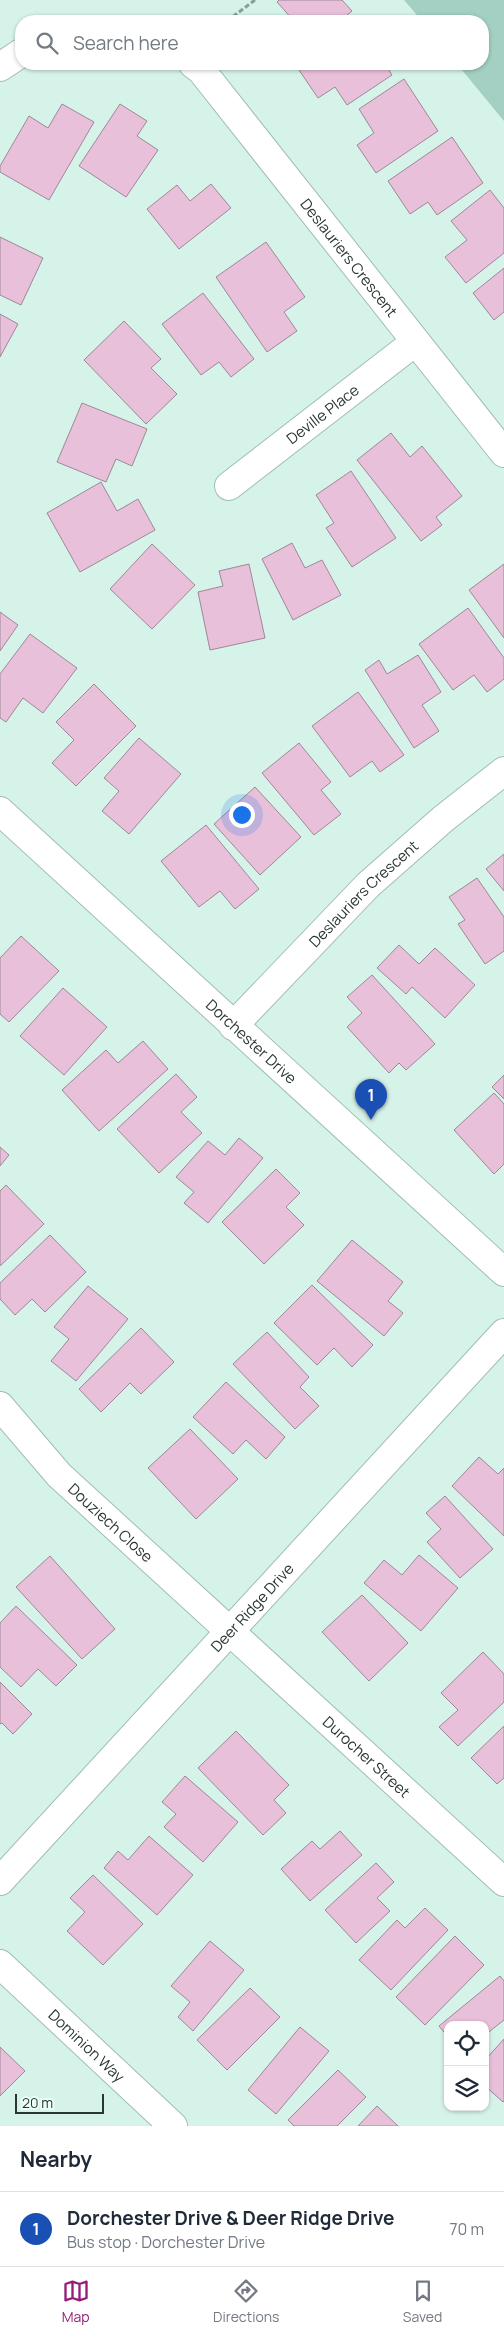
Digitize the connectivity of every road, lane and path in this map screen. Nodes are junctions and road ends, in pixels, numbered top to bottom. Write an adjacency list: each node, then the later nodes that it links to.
1 (255, 0): 2 (path)
2 (235, 15)
3 (15, 57): 4 (street)
4 (0, 67)
5 (200, 70): 6 (street, Deslauriers Crescent)
6 (415, 342): 7 (street, Deslauriers Crescent); 8 (street, Deville Place)
7 (504, 453)
8 (229, 486)
9 (504, 771): 11 (street, Deslauriers Crescent)
10 (0, 811): 11 (street, Dorchester Drive)
11 (232, 1026): 12 (street, Dorchester Drive)
12 (504, 1272)
13 (504, 1332): 15 (street, Deer Ridge Drive)
14 (0, 1406): 15 (street, Douziech Close)
15 (231, 1631): 16 (street, Deer Ridge Drive); 17 (street, Durocher Street)
16 (0, 1881)
17 (504, 1882)
18 (0, 1964): 19 (street, Dominion Way)
19 (174, 2126)

